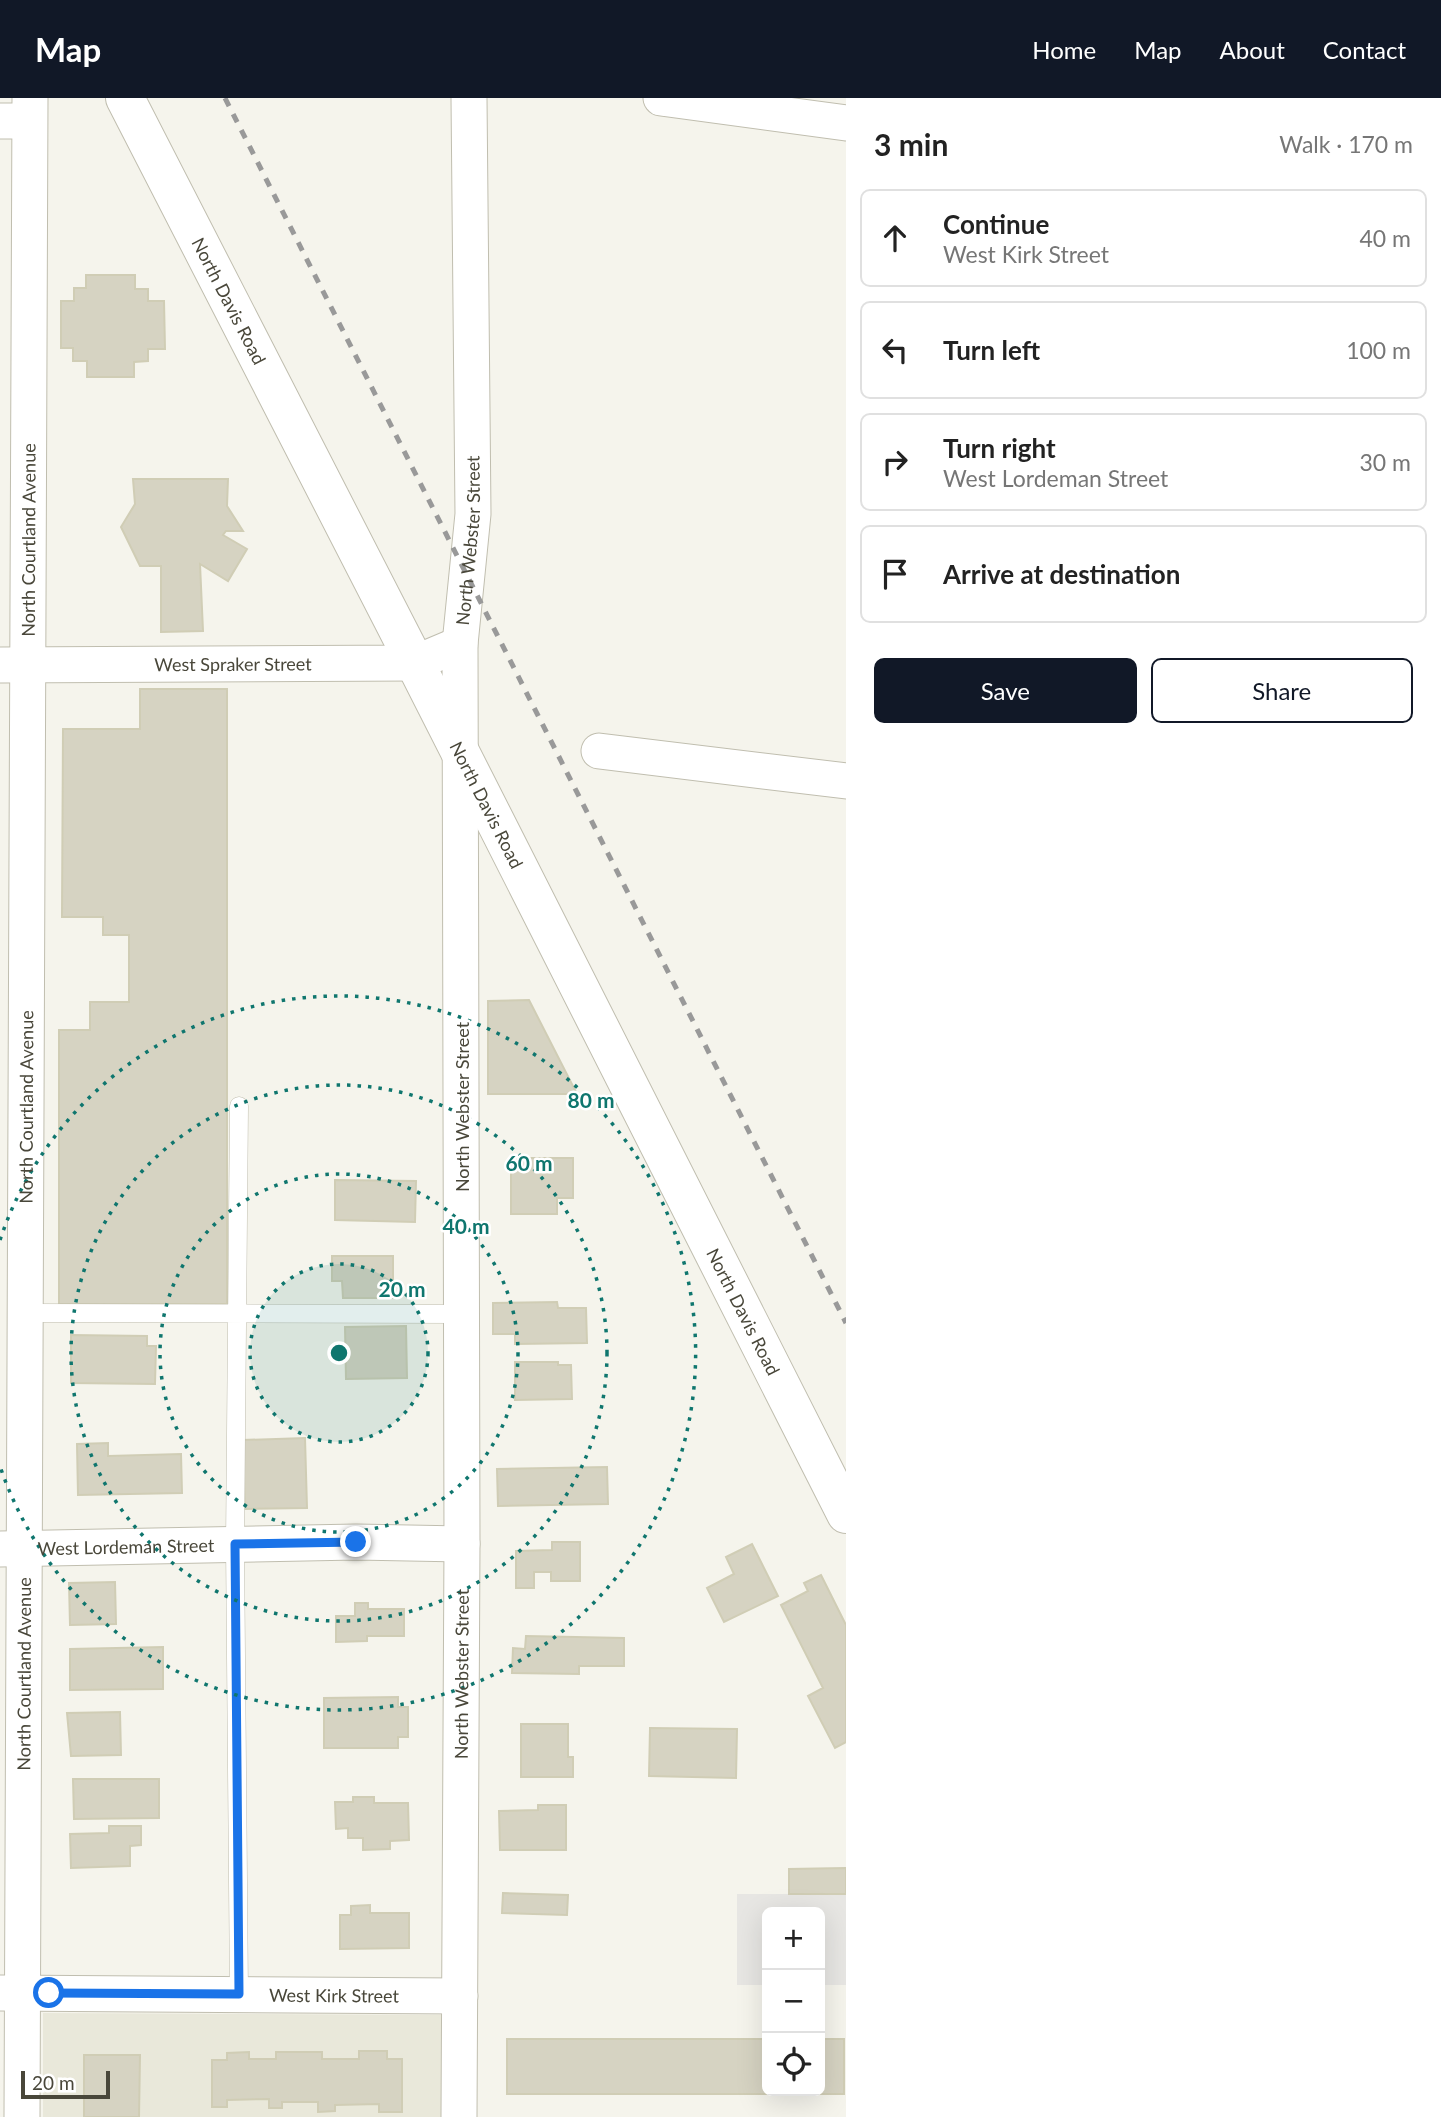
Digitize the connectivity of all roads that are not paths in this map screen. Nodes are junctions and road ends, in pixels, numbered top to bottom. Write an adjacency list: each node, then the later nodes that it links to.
1 (125, 98): 7 (street, North Davis Road)
2 (469, 98): 6 (street, North Webster Street)
3 (661, 98): 5 (street)
4 (20, 113): 8 (street, North Courtland Avenue)
5 (846, 124)
6 (460, 644): 7 (street, West Spraker Street); 10 (street, North Webster Street)
7 (415, 663): 8 (street, West Spraker Street); 10 (street, North Davis Road)
8 (14, 665): 12 (street, North Courtland Avenue)
9 (599, 751): 11 (street)
10 (462, 756): 16 (street, North Webster Street); 17 (street, North Davis Road)
11 (846, 781)
12 (12, 1105): 14 (street, North Courtland Avenue)
13 (239, 1106): 15 (lane)
14 (24, 1313): 15 (lane); 20 (street, North Courtland Avenue)
15 (237, 1313): 16 (lane); 18 (lane)
16 (462, 1314): 19 (street, North Webster Street)
17 (846, 1514)
18 (235, 1544): 19 (street, West Lordeman Street); 20 (street, West Lordeman Street); 22 (lane)
19 (462, 1544): 23 (street, North Webster Street)
20 (12, 1549): 21 (street, North Courtland Avenue)
21 (11, 1993): 22 (street, West Kirk Street); 24 (street, North Courtland Avenue)
22 (239, 1994): 23 (street, West Kirk Street)
23 (460, 1996): 25 (street, North Webster Street)
24 (22, 2117)
25 (459, 2117)

